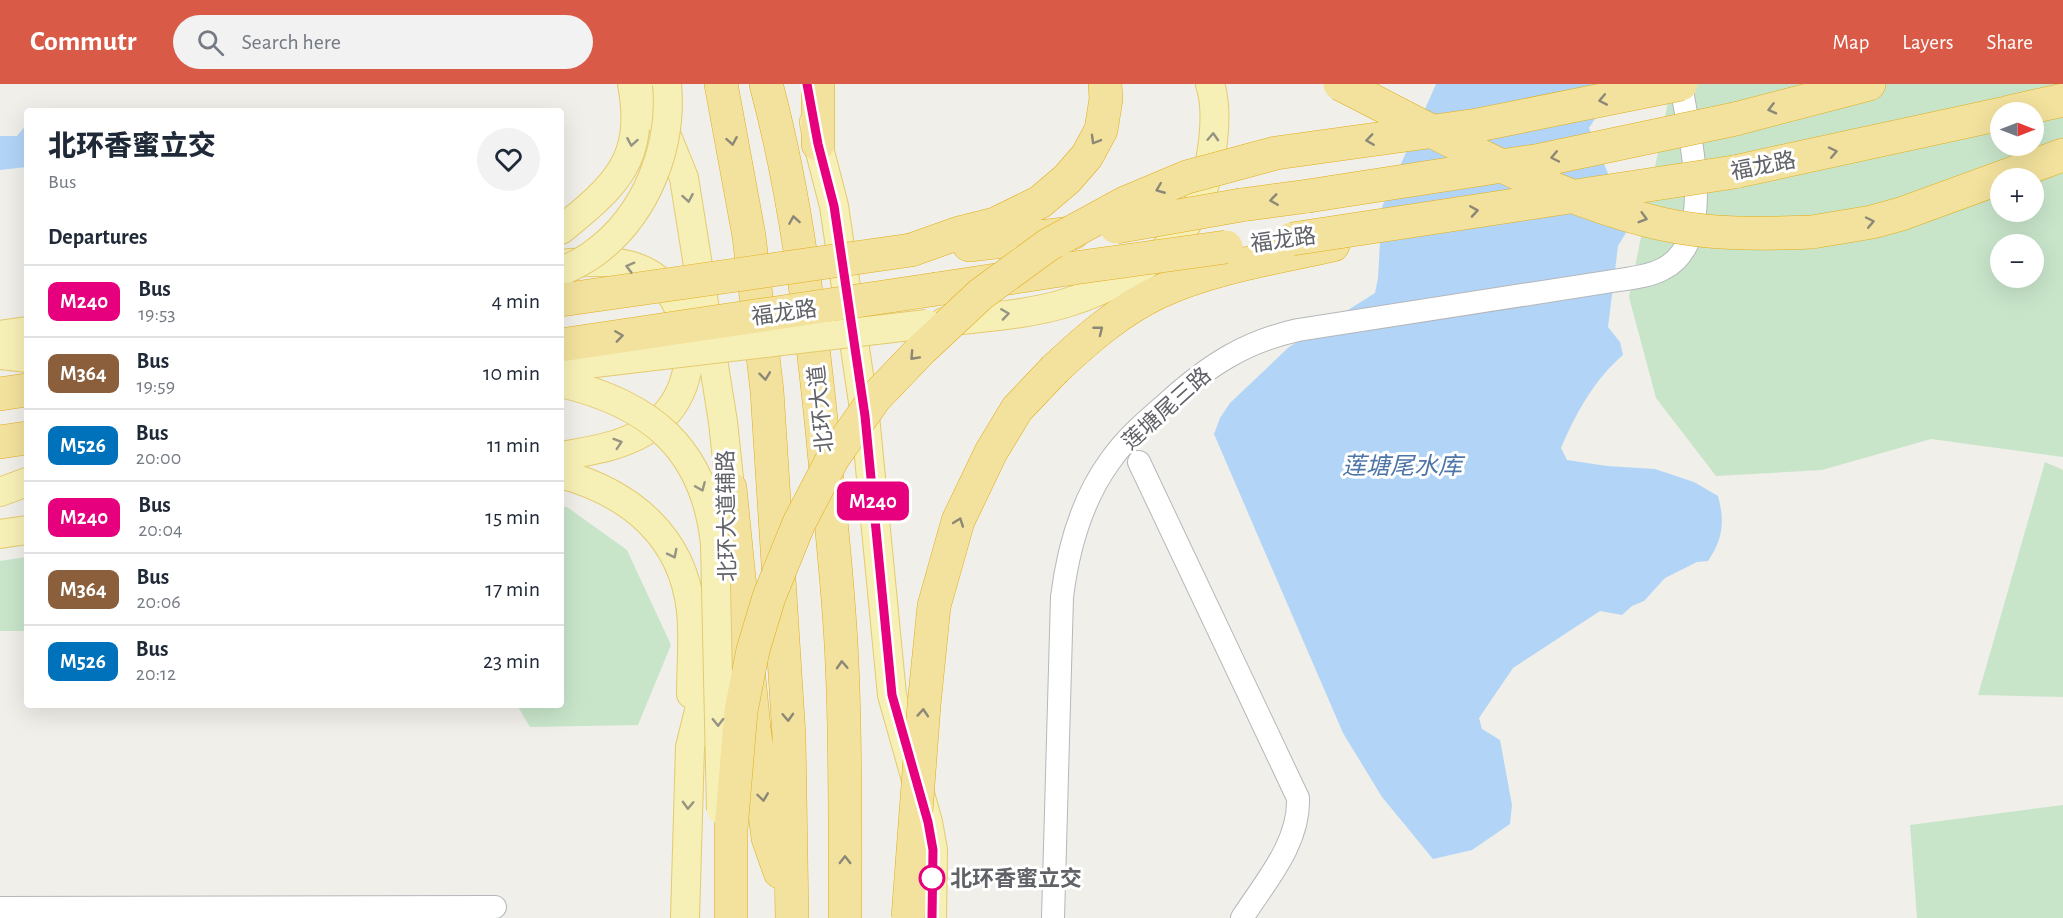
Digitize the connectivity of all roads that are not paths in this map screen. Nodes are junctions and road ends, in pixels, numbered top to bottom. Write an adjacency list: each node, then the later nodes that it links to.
1 (632, 84): 20 (main road, one-way to 20)
2 (646, 84): 41 (main road, 北环大道辅路, one-way to 41)
3 (667, 84): 24 (main road, bridge)
4 (721, 84): 49 (highway, one-way to 49)
5 (766, 84): 17 (highway, 北环大道)
6 (774, 84): 17 (highway)
7 (807, 84): 18 (main road)
8 (818, 84): 18 (highway)
9 (1105, 84): 22 (highway, one-way to 22)
10 (1210, 84): 31 (main road, one-way to 10, bridge)
11 (1340, 84): 19 (highway, one-way to 19, bridge)
12 (1681, 84): 51 (highway, one-way to 51, bridge); 55 (street, 莲塘尾三路, bridge)
13 (1869, 84): 22 (highway, 福龙路, one-way to 22, bridge)
14 (2063, 100): 15 (highway)
15 (2044, 104)
16 (1990, 116): 21 (highway, 福龙路, one-way to 16, bridge)
17 (777, 126): 52 (highway, 北环大道, one-way to 17)
18 (818, 144): 54 (main road)
19 (2063, 154)
20 (564, 228)
21 (1292, 246): 28 (highway, 福龙路, one-way to 21, bridge); 53 (highway, one-way to 21, bridge)
22 (911, 250): 25 (highway, 福龙路, bridge)
23 (564, 264): 37 (main road, one-way to 23)
24 (564, 270)
25 (564, 300)
26 (24, 331): 27 (main road)
27 (0, 335)
28 (564, 345)
29 (0, 355): 30 (main road)
30 (24, 358)
31 (564, 367)
32 (564, 384): 51 (main road, one-way to 51, bridge)
33 (24, 390): 34 (highway)
34 (0, 394)
35 (24, 438): 36 (highway)
36 (0, 442)
37 (564, 455)
38 (1138, 462): 56 (street)
39 (564, 475): 45 (main road, one-way to 45)
40 (24, 483): 42 (main road)
41 (730, 488): 45 (main road, 北环大道辅路); 49 (highway, one-way to 49)
42 (0, 492)
43 (24, 530): 44 (main road)
44 (0, 534)
45 (690, 747): 50 (main road, 北环大道辅路, one-way to 50)
46 (495, 907): 48 (street)
47 (0, 908): 48 (street)
48 (388, 912)
49 (792, 914)
50 (685, 918)
51 (731, 918)
52 (845, 918)
53 (908, 918)
54 (932, 918)
55 (1053, 918)
56 (1242, 918)

